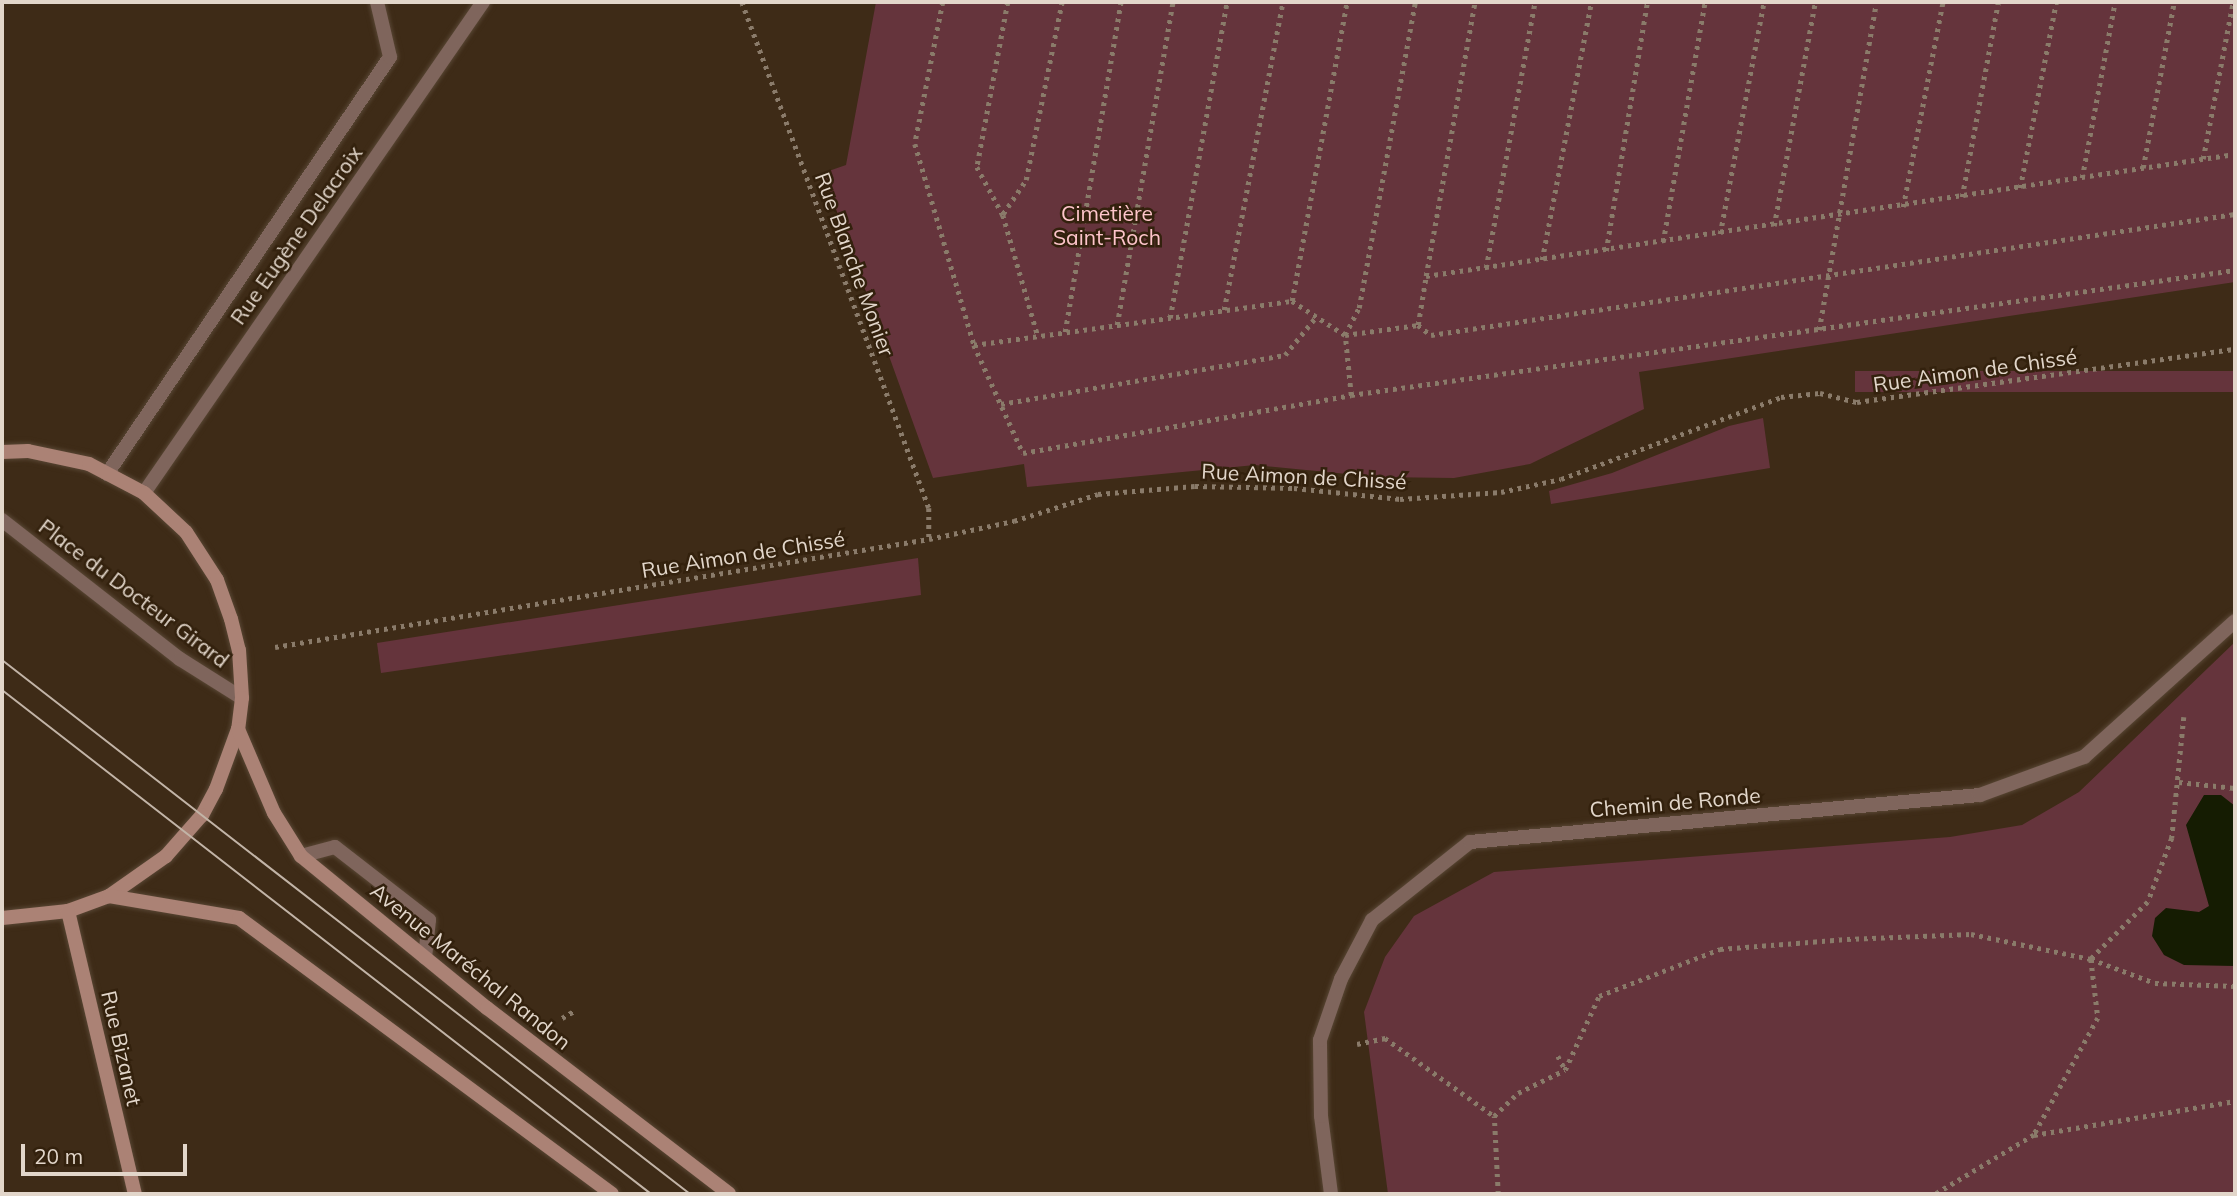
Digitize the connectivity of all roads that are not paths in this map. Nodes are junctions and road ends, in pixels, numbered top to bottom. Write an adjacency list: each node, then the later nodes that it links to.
1 (377, 2): 4 (street)
2 (484, 2): 5 (street, Rue Eugène Delacroix)
3 (2, 452): 4 (street, Place du Docteur Girard)
4 (107, 474): 5 (street, Place du Docteur Girard)
5 (144, 493): 8 (street, Place du Docteur Girard)
6 (2, 520): 8 (street, Place du Docteur Girard)
7 (2235, 621): 18 (street, Chemin de Ronde)
8 (242, 698): 9 (street, Place du Docteur Girard)
9 (238, 729): 10 (street, Avenue Maréchal Randon); 11 (street, Place du Docteur Girard)
10 (301, 856): 14 (street, Avenue Maréchal Randon); 14 (street)
11 (109, 896): 12 (street, Place du Docteur Girard); 16 (street)
12 (68, 911): 13 (street, Place du Docteur Girard); 15 (street, Rue Bizanet)
13 (2, 918)
14 (425, 958): 17 (street, Avenue Maréchal Randon)
15 (135, 1194)
16 (612, 1194)
17 (729, 1194)
18 (1331, 1194)

